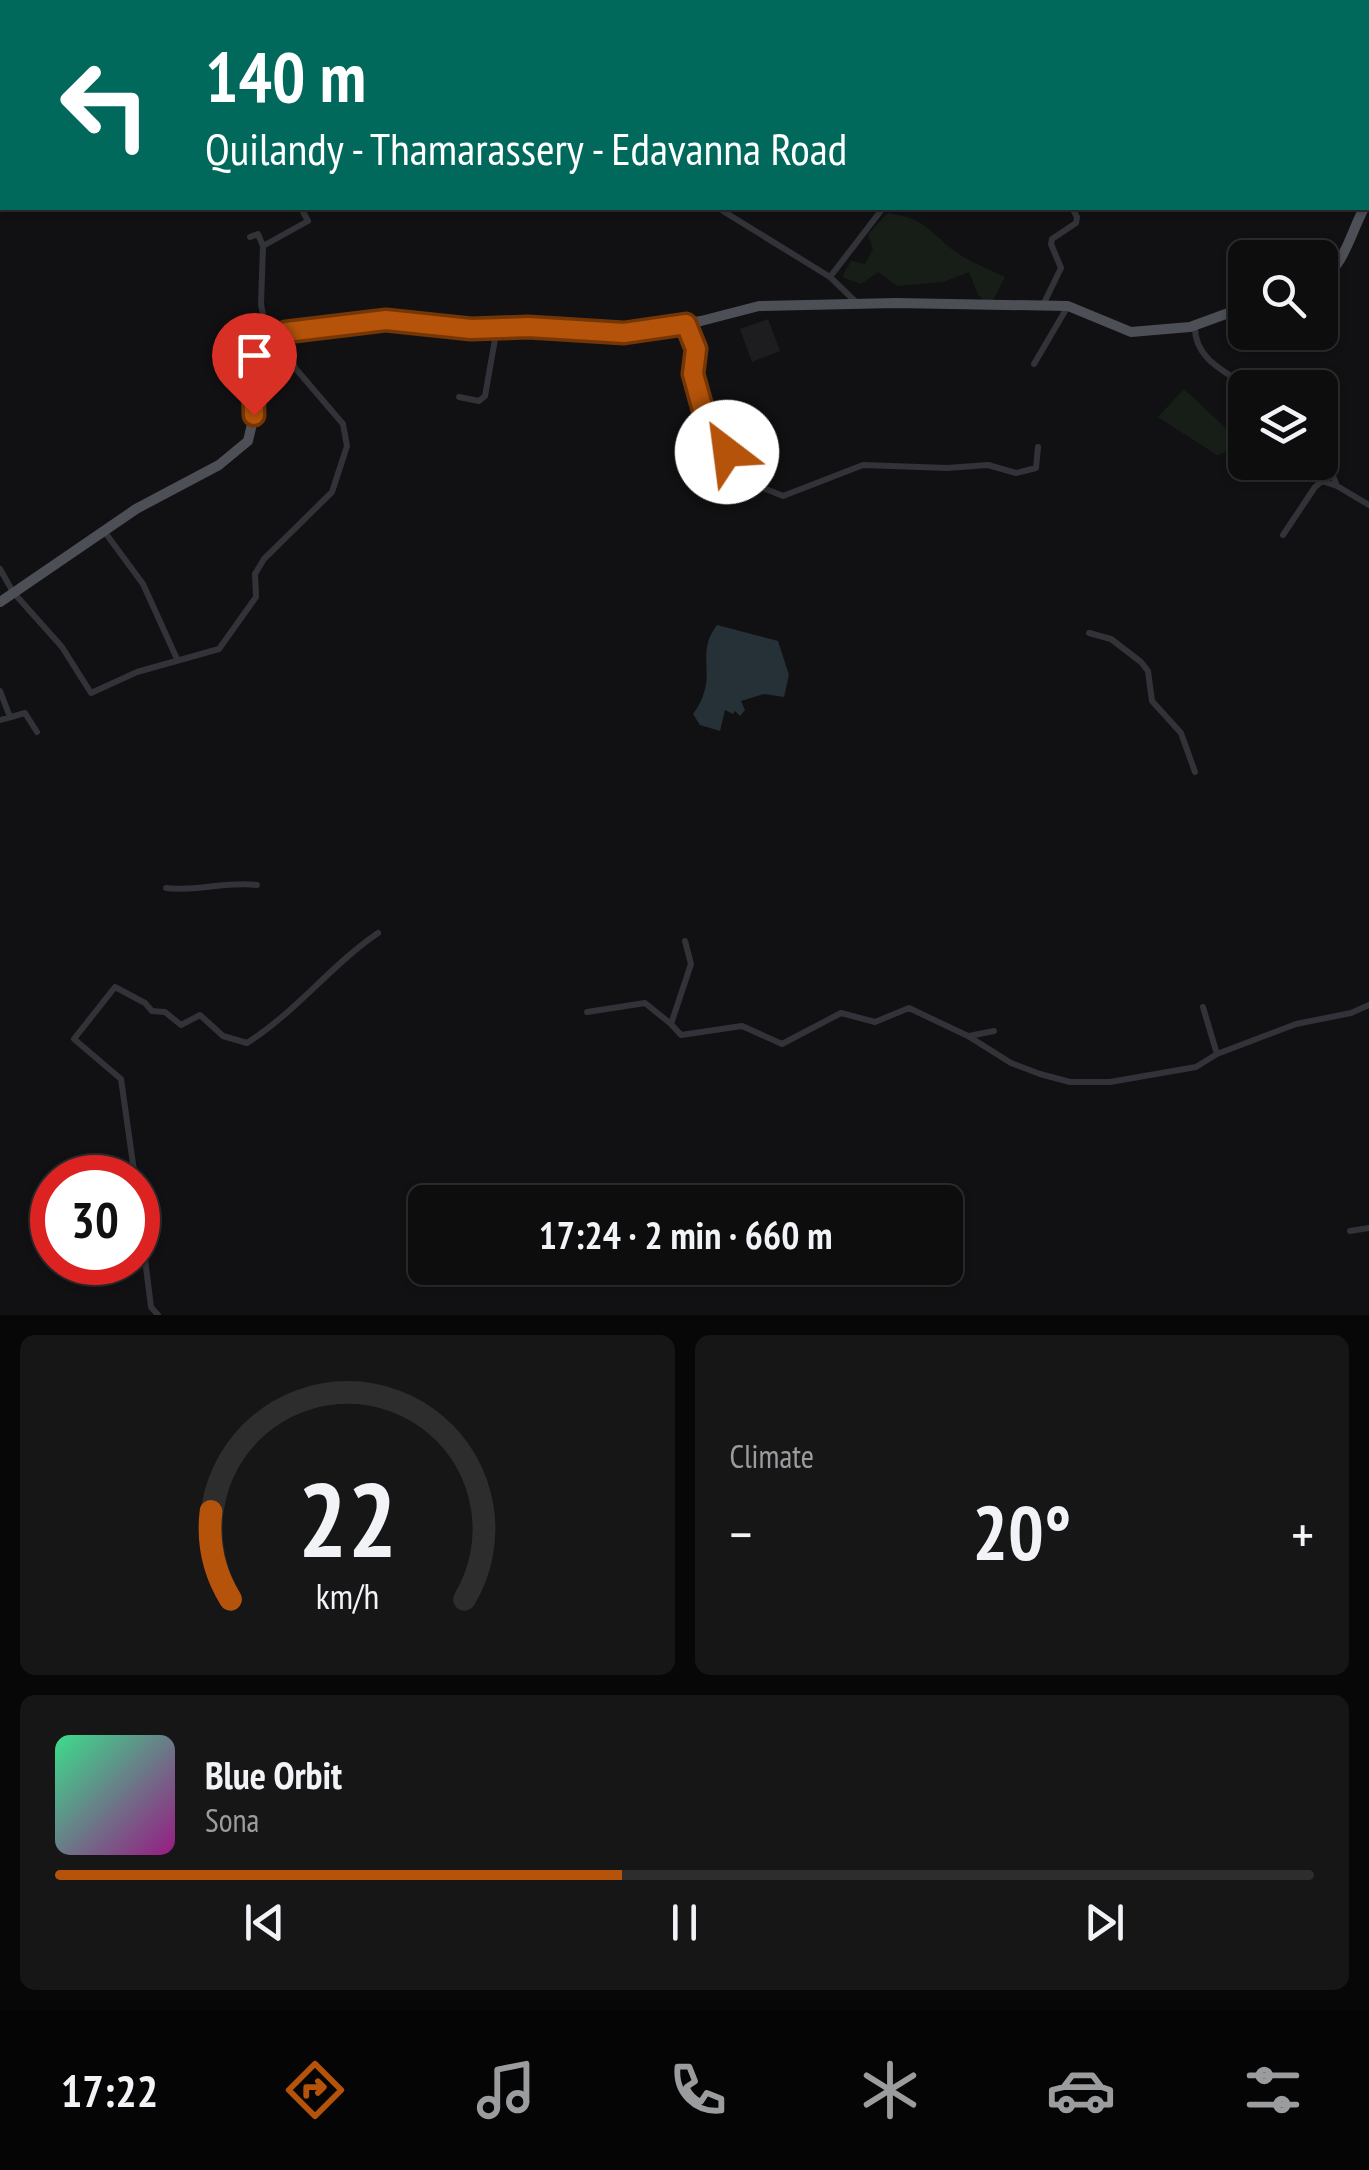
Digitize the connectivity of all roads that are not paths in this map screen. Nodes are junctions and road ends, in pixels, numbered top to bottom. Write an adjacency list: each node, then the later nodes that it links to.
1 (302, 210): 7 (street)
2 (721, 210): 9 (street)
3 (881, 210): 9 (street)
4 (1073, 210): 11 (street)
5 (1363, 210): 8 (main road)
6 (250, 238): 7 (street)
7 (263, 246): 17 (street)
8 (1338, 263)
9 (830, 278): 10 (street)
10 (857, 304): 11 (main road); 14 (main road)
11 (1042, 305): 12 (main road)
12 (1068, 306): 15 (main road); 18 (street)
13 (1228, 313): 15 (main road)
14 (686, 324): 16 (main road); 21 (street)
15 (1195, 325): 19 (street)
16 (497, 328): 17 (main road); 20 (street)
17 (273, 338): 25 (main road); 31 (street)
18 (1034, 364)
19 (1228, 374)
20 (459, 397)
21 (1038, 447)
22 (1335, 480): 23 (street)
23 (1337, 486): 24 (street); 26 (street)
24 (1369, 505)
25 (104, 531): 28 (main road); 31 (street)
26 (1283, 535)
27 (0, 569): 28 (street)
28 (13, 592): 29 (main road); 31 (street)
29 (0, 602)
30 (1088, 633): 36 (street)
31 (178, 659)
32 (0, 691): 33 (street)
33 (10, 717): 34 (street); 35 (street)
34 (0, 720)
35 (37, 732)
36 (1195, 772)
37 (256, 884): 38 (street)
38 (166, 888)
39 (378, 933): 48 (street)
40 (685, 940): 44 (street)
41 (1369, 1005): 47 (street)
42 (1203, 1007): 47 (street)
43 (587, 1012): 44 (street)
44 (671, 1024): 46 (street)
45 (994, 1031): 46 (street)
46 (968, 1036): 47 (street)
47 (1217, 1054)
48 (132, 1155)
49 (1369, 1228): 50 (street)
50 (1350, 1231)
51 (148, 1285): 52 (street)
52 (158, 1315)

